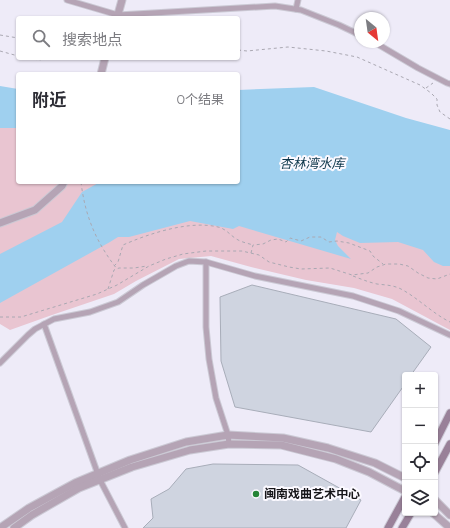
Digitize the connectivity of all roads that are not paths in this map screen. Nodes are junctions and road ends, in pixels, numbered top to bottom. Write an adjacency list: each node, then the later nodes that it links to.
1 (68, 0): 5 (street)
2 (122, 0): 6 (street)
3 (298, 0): 4 (street)
4 (296, 10): 7 (street); 8 (street)
5 (115, 16)
6 (118, 16)
7 (132, 16)
8 (354, 32)
9 (384, 48): 12 (street)
10 (104, 60): 11 (street)
11 (101, 72)
12 (450, 84)
13 (63, 184): 14 (street)
14 (0, 223)
15 (206, 262): 16 (street); 17 (street); 20 (street)
16 (44, 324): 18 (street); 26 (street)
17 (450, 335)
18 (0, 363)
19 (450, 413): 21 (main road)
20 (228, 435): 22 (street); 25 (street); 26 (street)
21 (438, 437)
22 (229, 444): 26 (street); 27 (street)
23 (450, 444): 24 (main road)
24 (438, 466)
25 (402, 476)
26 (99, 477): 33 (street); 34 (street); 35 (street)
27 (402, 489)
28 (402, 502): 36 (main road)
29 (438, 503): 30 (street)
30 (450, 515)
31 (409, 516): 37 (main road)
32 (436, 516): 38 (street)
33 (0, 528)
34 (14, 528)
35 (125, 528)
36 (388, 528)
37 (402, 528)
38 (450, 528)

